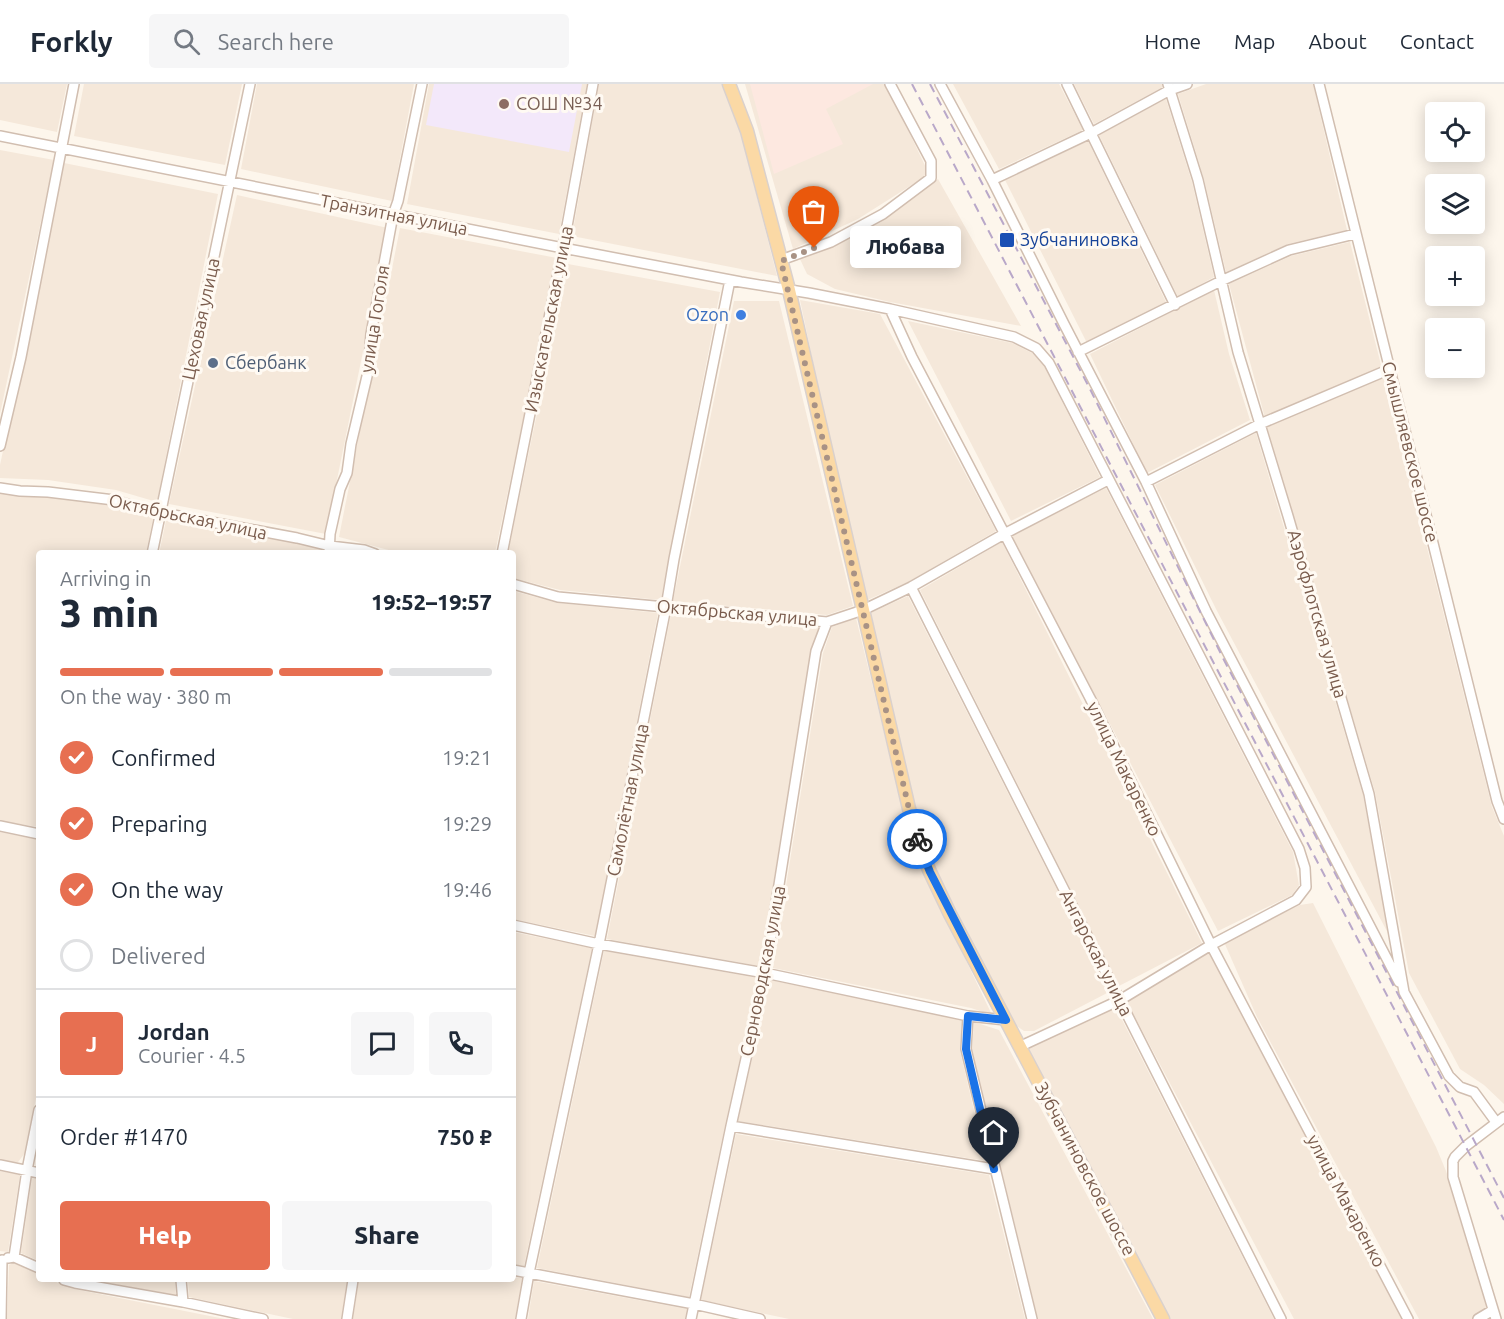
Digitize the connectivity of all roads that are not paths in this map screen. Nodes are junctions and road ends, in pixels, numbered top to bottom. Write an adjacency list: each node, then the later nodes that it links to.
1 (74, 84): 14 (street)
2 (250, 84): 16 (street, Цеховая улица)
3 (422, 84): 17 (street, улица Гоголя)
4 (593, 84): 19 (street, Изыскательская улица)
5 (729, 84): 20 (main road, Зубчаниновское шоссе)
6 (890, 84): 20 (street)
7 (940, 84): 15 (street)
8 (1067, 84): 12 (street)
9 (1187, 84): 11 (street)
10 (1318, 84): 18 (street, Смышляевское шоссе)
11 (1169, 87): 12 (street); 22 (street, Аэрофлотская улица)
12 (1091, 132): 15 (street); 24 (street)
13 (0, 136): 14 (street, Транзитная улица)
14 (61, 148): 16 (street, Транзитная улица); 29 (street)
15 (992, 180): 26 (street)
16 (230, 181): 17 (street, Транзитная улица); 33 (street, Цеховая улица)
17 (393, 215): 19 (street, Транзитная улица); 36 (street, улица Гоголя)
18 (1355, 234): 22 (street); 27 (street, Смышляевское шоссе)
19 (563, 248): 21 (street, Транзитная улица); 38 (street, Изыскательская улица)
20 (781, 261): 23 (main road, Зубчаниновское шоссе)
21 (730, 280): 23 (street, Транзитная улица); 41 (street, Самолётная улица)
22 (1221, 281): 24 (street); 28 (street, Аэрофлотская улица)
23 (789, 290): 25 (street); 42 (main road, Зубчаниновское шоссе)
24 (1175, 305): 26 (street)
25 (890, 309): 30 (street); 34 (street, улица Макаренко)
26 (1078, 352): 31 (street)
27 (1390, 369): 28 (street); 44 (street, Смышляевское шоссе)
28 (1260, 424): 31 (street); 51 (street, Аэрофлотская улица)
29 (0, 446)
30 (1108, 480): 34 (street, Октябрьская улица); 49 (street)
31 (1146, 482): 51 (street)
32 (0, 488): 33 (street, Октябрьская улица)
33 (160, 513): 35 (street, Цеховая улица); 36 (street, Октябрьская улица)
34 (1004, 534): 40 (street, Октябрьская улица); 49 (street, улица Макаренко)
35 (153, 550)
36 (330, 550): 37 (street, Октябрьская улица)
37 (363, 550)
38 (503, 550)
39 (516, 585): 41 (street, Октябрьская улица)
40 (911, 587): 42 (street, Октябрьская улица); 52 (street, Ангарская улица)
41 (666, 607): 43 (street, Октябрьская улица); 48 (street, Самолётная улица)
42 (863, 610): 43 (street, Октябрьская улица); 54 (main road, Зубчаниновское шоссе)
43 (827, 622): 50 (street, Серноводская улица)
44 (1504, 819)
45 (0, 826): 46 (street)
46 (36, 833)
47 (516, 926): 48 (street)
48 (599, 944): 50 (street); 67 (street, Самолётная улица)
49 (1211, 945): 52 (street); 83 (street, улица Макаренко)
50 (765, 973): 53 (street); 58 (street, Серноводская улица)
51 (1404, 992): 56 (street, Аэрофлотская улица)
52 (1120, 1000): 55 (street); 82 (street, Ангарская улица)
53 (968, 1016): 54 (street); 60 (street)
54 (1006, 1020): 55 (main road, Зубчаниновское шоссе)
55 (1021, 1046): 81 (main road, Зубчаниновское шоссе)
56 (1500, 1119): 73 (street)
57 (36, 1125): 61 (street)
58 (731, 1126): 60 (street); 72 (street, Серноводская улица)
59 (0, 1165): 61 (street)
60 (994, 1169): 80 (street)
61 (27, 1170): 62 (street); 63 (street)
62 (36, 1172)
63 (14, 1257): 64 (street); 65 (street)
64 (1, 1260): 74 (street)
65 (36, 1267)
66 (516, 1271): 67 (street)
67 (529, 1274): 72 (street); 77 (street, Самолётная улица)
68 (71, 1282): 71 (street)
69 (181, 1282): 71 (street)
70 (353, 1282): 76 (street)
71 (183, 1302): 75 (street)
72 (694, 1304): 78 (street, Серноводская улица); 79 (street)
73 (1495, 1315): 84 (street)
74 (1, 1319)
75 (263, 1319)
76 (347, 1319)
77 (521, 1319)
78 (691, 1319)
79 (760, 1319)
80 (1032, 1319)
81 (1163, 1319)
82 (1281, 1319)
83 (1408, 1319)
84 (1478, 1319)

